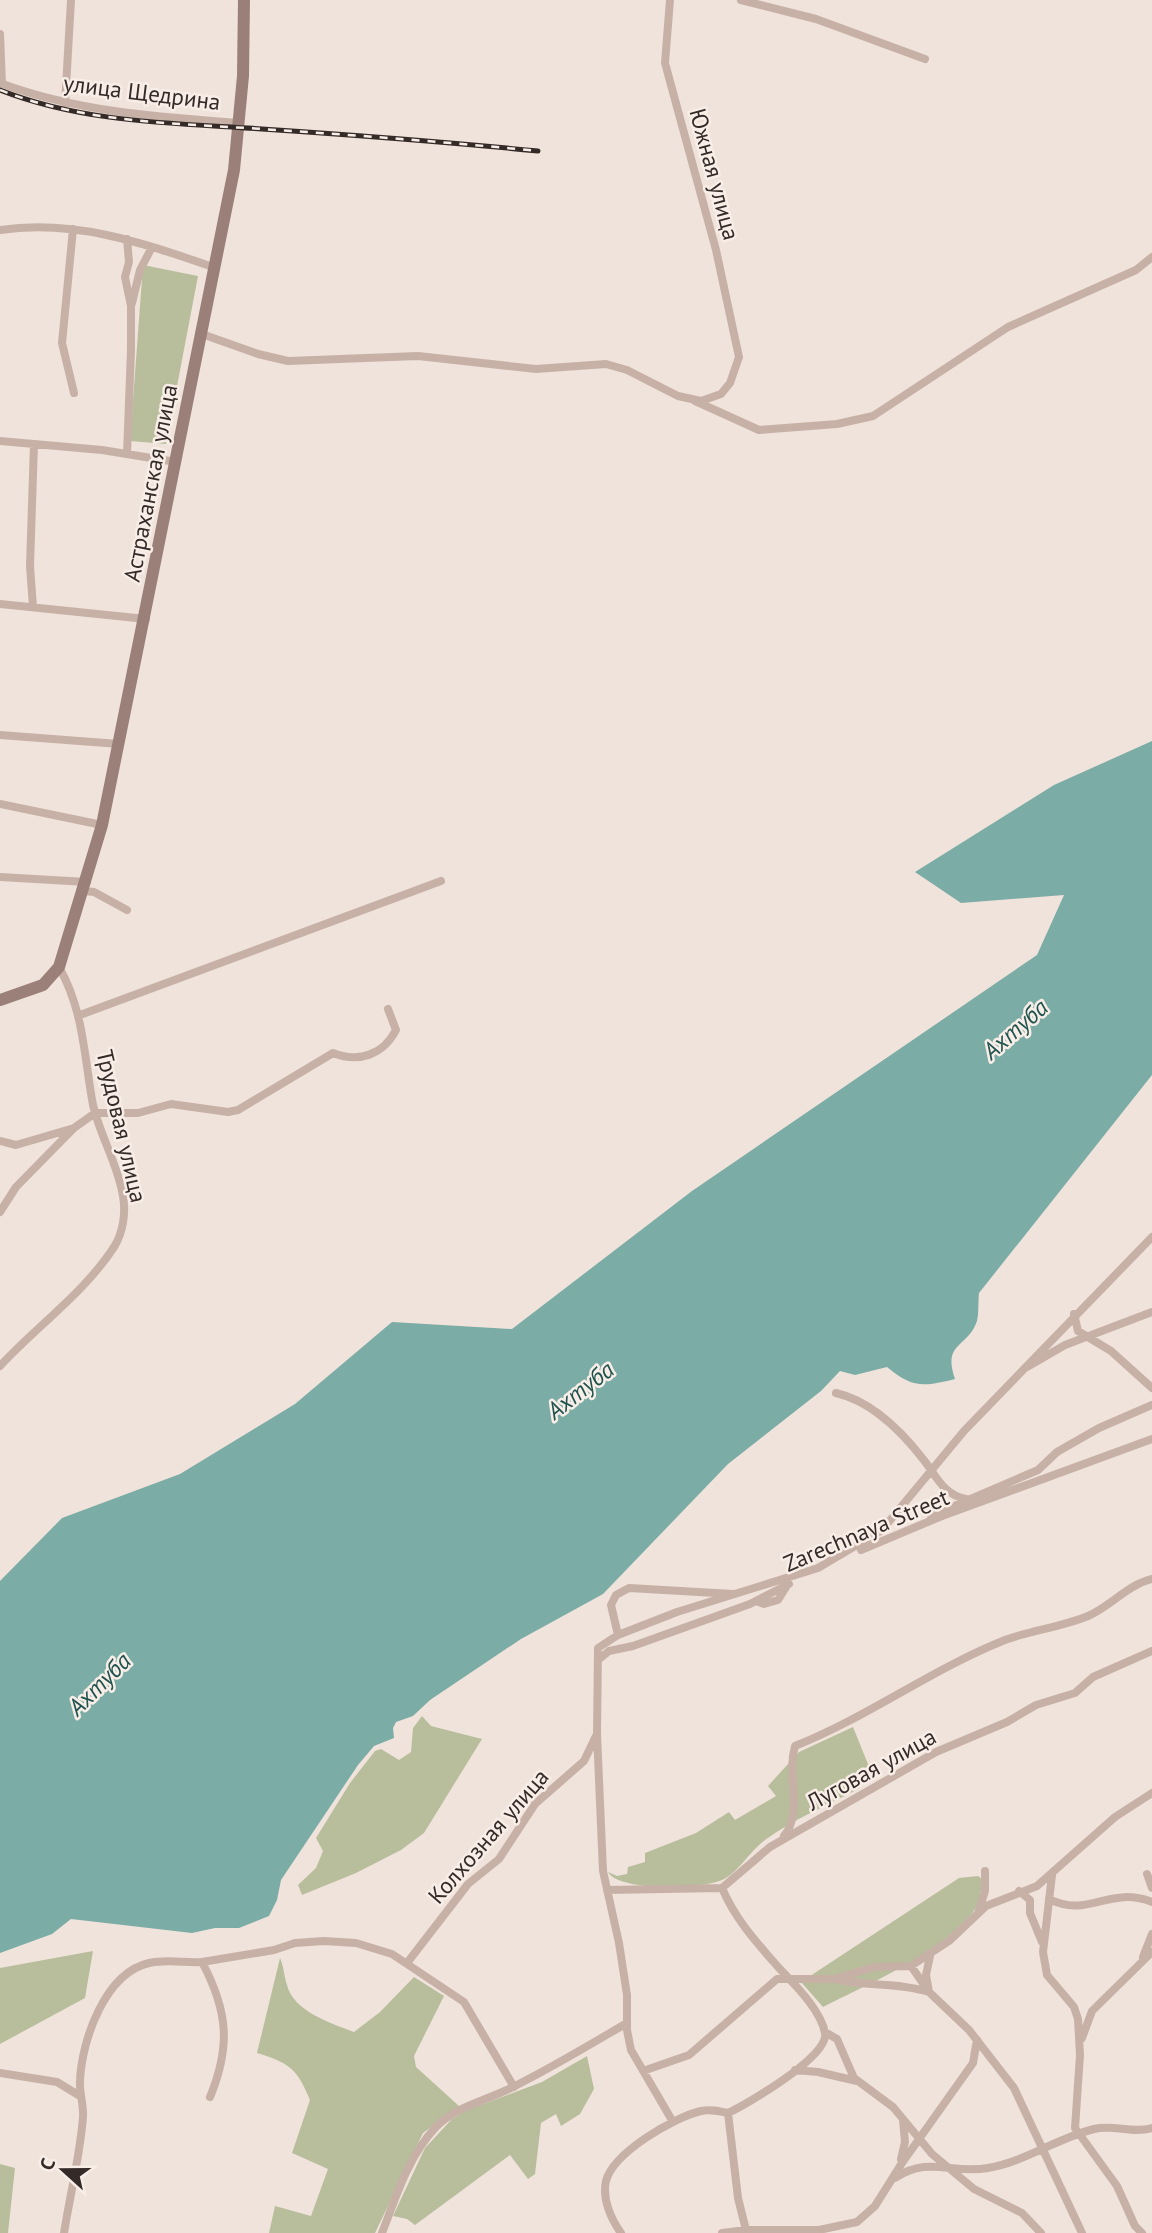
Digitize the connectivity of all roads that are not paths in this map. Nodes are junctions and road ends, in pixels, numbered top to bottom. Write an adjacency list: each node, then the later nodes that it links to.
1 (71, 0): 8 (street)
2 (244, 0): 9 (main road, Астраханская улица)
3 (670, 0): 19 (street, Южная улица)
4 (741, 0): 6 (street)
5 (0, 34): 7 (street)
6 (925, 59)
7 (1, 84): 8 (street, улица Щедрина)
8 (65, 104): 9 (street, улица Щедрина)
9 (240, 123): 15 (main road, Астраханская улица)
10 (73, 229): 11 (street); 12 (street); 18 (street)
11 (0, 230)
12 (127, 239): 13 (street); 16 (street, Астраханская улица)
13 (152, 247): 15 (street); 16 (street, Астраханская улица)
14 (1152, 257): 19 (street)
15 (213, 267): 17 (main road, Астраханская улица)
16 (131, 306): 22 (street, Астраханская улица)
17 (199, 333): 19 (street); 23 (main road, Астраханская улица)
18 (74, 393)
19 (692, 400)
20 (0, 441): 21 (street)
21 (34, 444): 22 (street); 25 (street)
22 (127, 454): 23 (street)
23 (176, 462): 26 (main road, Астраханская улица)
24 (0, 604): 25 (street)
25 (33, 607): 26 (street)
26 (145, 619): 28 (main road, Астраханская улица)
27 (0, 735): 28 (street)
28 (119, 744): 30 (main road, Астраханская улица)
29 (0, 804): 30 (street)
30 (102, 825): 33 (main road, Астраханская улица)
31 (0, 877): 33 (street)
32 (441, 881): 38 (street)
33 (85, 886): 34 (street); 35 (main road, Астраханская улица)
34 (127, 910)
35 (59, 967): 36 (main road); 38 (street, Трудовая улица)
36 (0, 1000)
37 (388, 1009): 39 (street)
38 (80, 1015): 39 (street, Трудовая улица)
39 (95, 1113): 40 (street); 47 (street, Трудовая улица)
40 (74, 1128): 41 (street); 42 (street)
41 (0, 1141)
42 (0, 1212)
43 (1152, 1237): 45 (street)
44 (1152, 1312): 46 (street)
45 (1074, 1314): 46 (street); 48 (street)
46 (1088, 1338): 48 (street); 49 (street)
47 (0, 1366)
48 (1021, 1370): 53 (street)
49 (1152, 1388)
50 (836, 1393): 53 (street)
51 (1152, 1405): 54 (street)
52 (1152, 1439): 55 (street, Zarechnaya Street)
53 (931, 1470): 54 (street); 56 (street)
54 (966, 1499): 55 (street)
55 (896, 1535): 56 (street, Zarechnaya Street)
56 (818, 1568): 58 (street, Zarechnaya Street)
57 (1152, 1579): 66 (street)
58 (790, 1581): 59 (street); 60 (street, Zarechnaya Street)
59 (737, 1595): 60 (street); 61 (street); 61 (street)
60 (756, 1601): 63 (street, Zarechnaya Street)
61 (618, 1635): 63 (street)
62 (1152, 1651): 66 (street, Луговая улица)
63 (598, 1660): 64 (street, Колхозная улица)
64 (597, 1734): 72 (street, Колхозная улица); 83 (street, Колхозная улица)
65 (1152, 1793): 69 (street)
66 (780, 1841): 70 (street, Луговая улица)
67 (985, 1871): 76 (street)
68 (1147, 1874): 71 (street)
69 (1052, 1875): 73 (street); 74 (street)
70 (722, 1888): 72 (street); 85 (street)
71 (1152, 1888)
72 (607, 1890): 88 (street, Колхозная улица)
73 (1019, 1891): 76 (street); 78 (street)
74 (1049, 1899): 75 (street); 78 (street)
75 (1152, 1902)
76 (978, 1912): 80 (street)
77 (1152, 1934): 81 (street)
78 (1043, 1952): 91 (street)
79 (1152, 1952): 81 (street)
80 (930, 1956): 84 (street); 87 (street)
81 (1142, 1960): 91 (street)
82 (202, 1962): 83 (street); 97 (street); 98 (street)
83 (407, 1963): 96 (street)
84 (911, 1966): 86 (street); 87 (street)
85 (787, 1977): 86 (street); 89 (street); 93 (street)
86 (835, 1979): 87 (street)
87 (929, 1992): 90 (street)
88 (627, 2023): 93 (street, Колхозная улица); 96 (street)
89 (825, 2032): 92 (street); 95 (street)
90 (977, 2040): 104 (street); 105 (street)
91 (1079, 2047): 103 (street)
92 (795, 2070): 95 (street); 99 (street)
93 (643, 2071): 101 (street, Колхозная улица)
94 (0, 2073): 97 (street)
95 (859, 2082): 100 (street)
96 (514, 2087): 113 (street)
97 (80, 2096): 112 (street)
98 (210, 2097)
99 (728, 2113): 101 (street); 110 (street)
100 (901, 2116): 104 (street); 107 (street)
101 (673, 2122): 114 (street)
102 (1152, 2127): 103 (street)
103 (1078, 2134): 105 (street); 119 (street)
104 (919, 2138): 106 (street); 107 (street)
105 (1044, 2149): 106 (street); 118 (street)
106 (946, 2167): 108 (street); 117 (street)
107 (898, 2169): 108 (street)
108 (892, 2179): 109 (street)
109 (857, 2222): 111 (street); 116 (street)
110 (747, 2231): 111 (street); 115 (street)
111 (800, 2231)
112 (64, 2233)
113 (382, 2233)
114 (621, 2233)
115 (722, 2233)
116 (839, 2233)
117 (1041, 2233)
118 (1082, 2233)
119 (1142, 2233)

